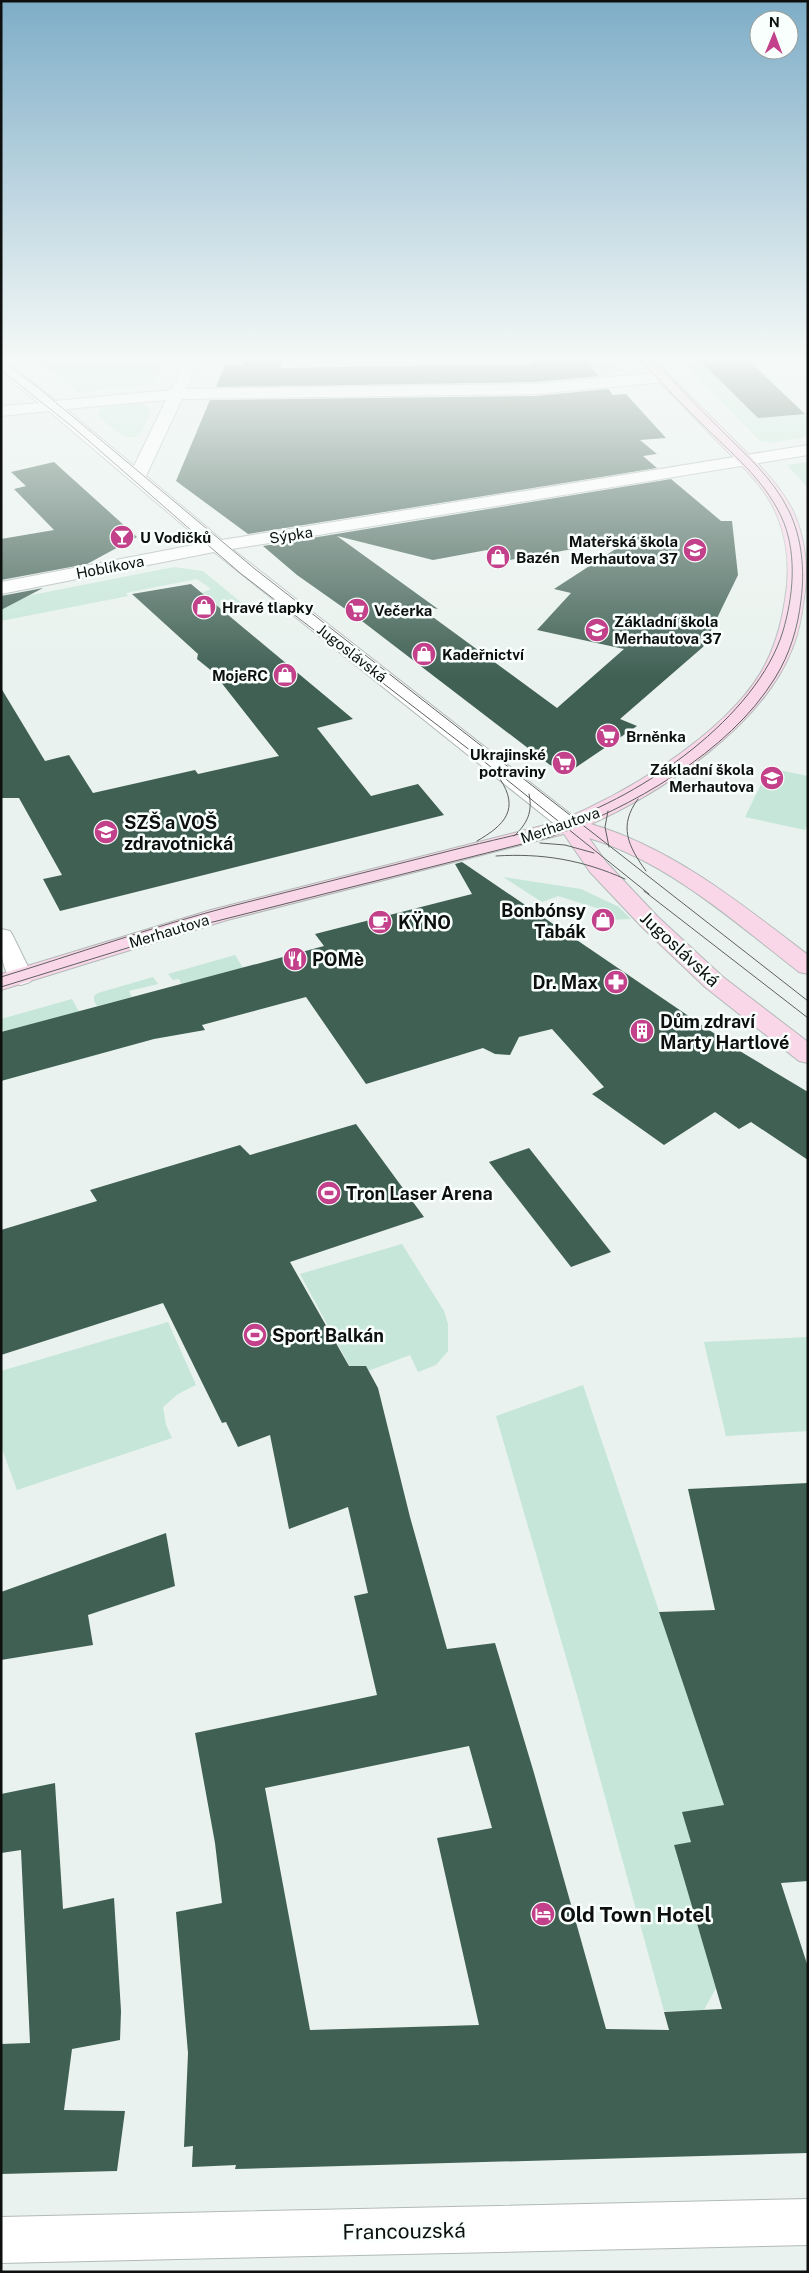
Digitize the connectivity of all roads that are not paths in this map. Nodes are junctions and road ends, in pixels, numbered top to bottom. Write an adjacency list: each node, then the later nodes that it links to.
1 (123, 465): 5 (street, Jugoslávská)
2 (143, 465): 5 (street)
3 (715, 465): 6 (street, Sýpka)
4 (751, 465): 8 (street, Merhautova)
5 (137, 477): 6 (street, Jugoslávská)
6 (219, 546): 7 (street, Hoblíkova); 8 (street, Jugoslávská)
7 (1, 588)
8 (570, 824): 10 (street, Jugoslávská); 11 (street, Merhautova); 12 (street, Jugoslávská)
9 (1, 936): 11 (street)
10 (808, 967)
11 (11, 979)
12 (808, 1056)
13 (808, 2222): 14 (street, Francouzská)
14 (1, 2240)

